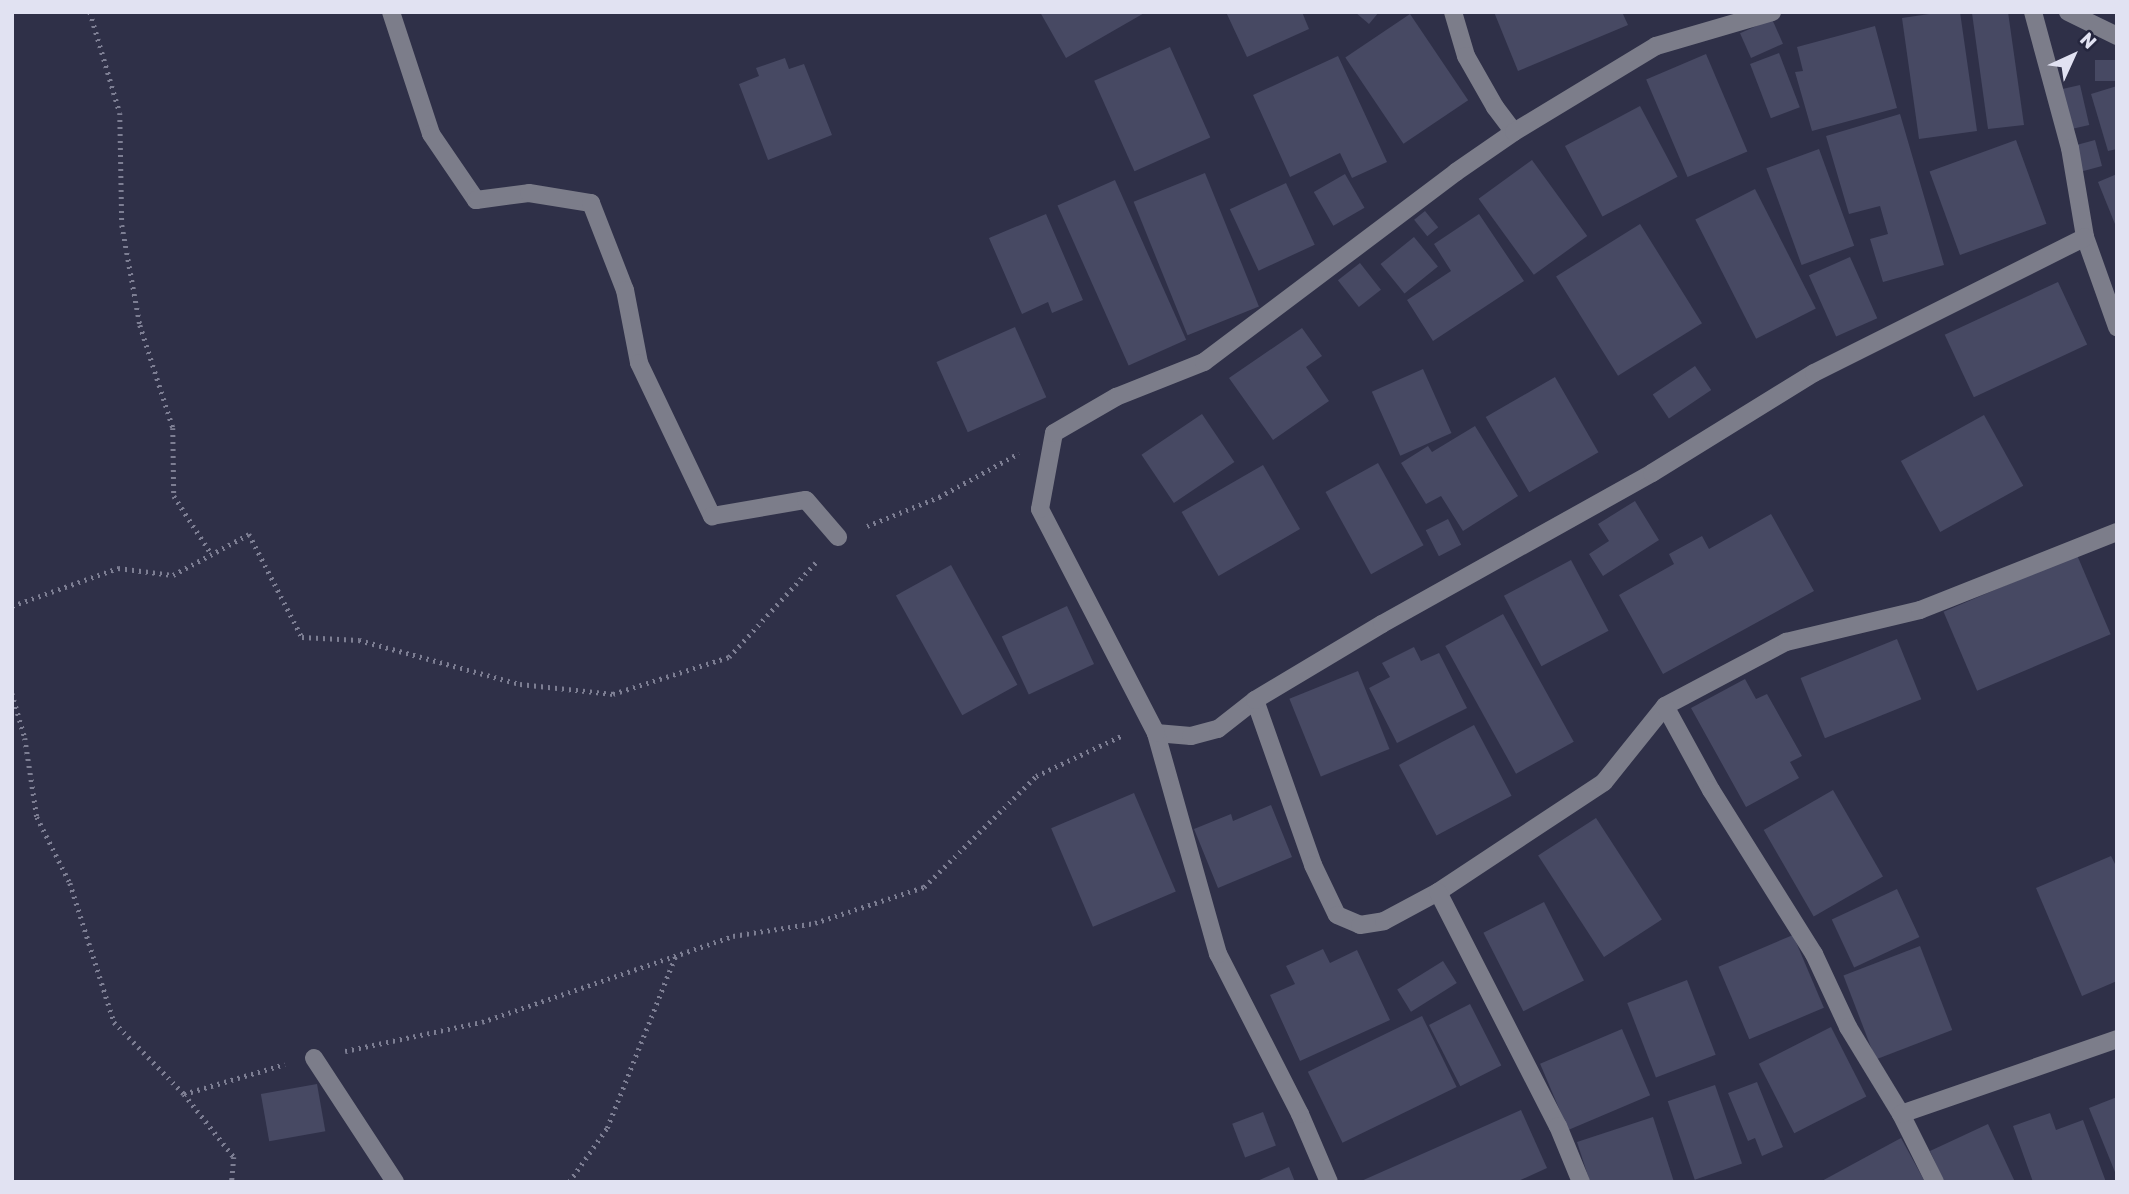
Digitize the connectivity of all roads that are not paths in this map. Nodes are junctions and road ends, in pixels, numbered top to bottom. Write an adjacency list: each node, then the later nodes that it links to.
1 (391, 12): 11 (street)
2 (1452, 12): 7 (street)
3 (1772, 12): 7 (street)
4 (2033, 12): 8 (street)
5 (2068, 12): 6 (street)
6 (2117, 37)
7 (1514, 132): 14 (street)
8 (2085, 236): 9 (street); 12 (street)
9 (2117, 327)
10 (2117, 532): 13 (street)
11 (838, 537)
12 (1255, 700): 14 (street); 15 (street)
13 (1665, 706): 15 (street); 18 (street)
14 (1156, 733): 20 (street)
15 (1438, 892): 21 (street)
16 (2117, 1039): 18 (street)
17 (314, 1058): 19 (street)
18 (1901, 1114): 22 (street)
19 (395, 1182)
20 (1329, 1182)
21 (1581, 1182)
22 (1935, 1182)

